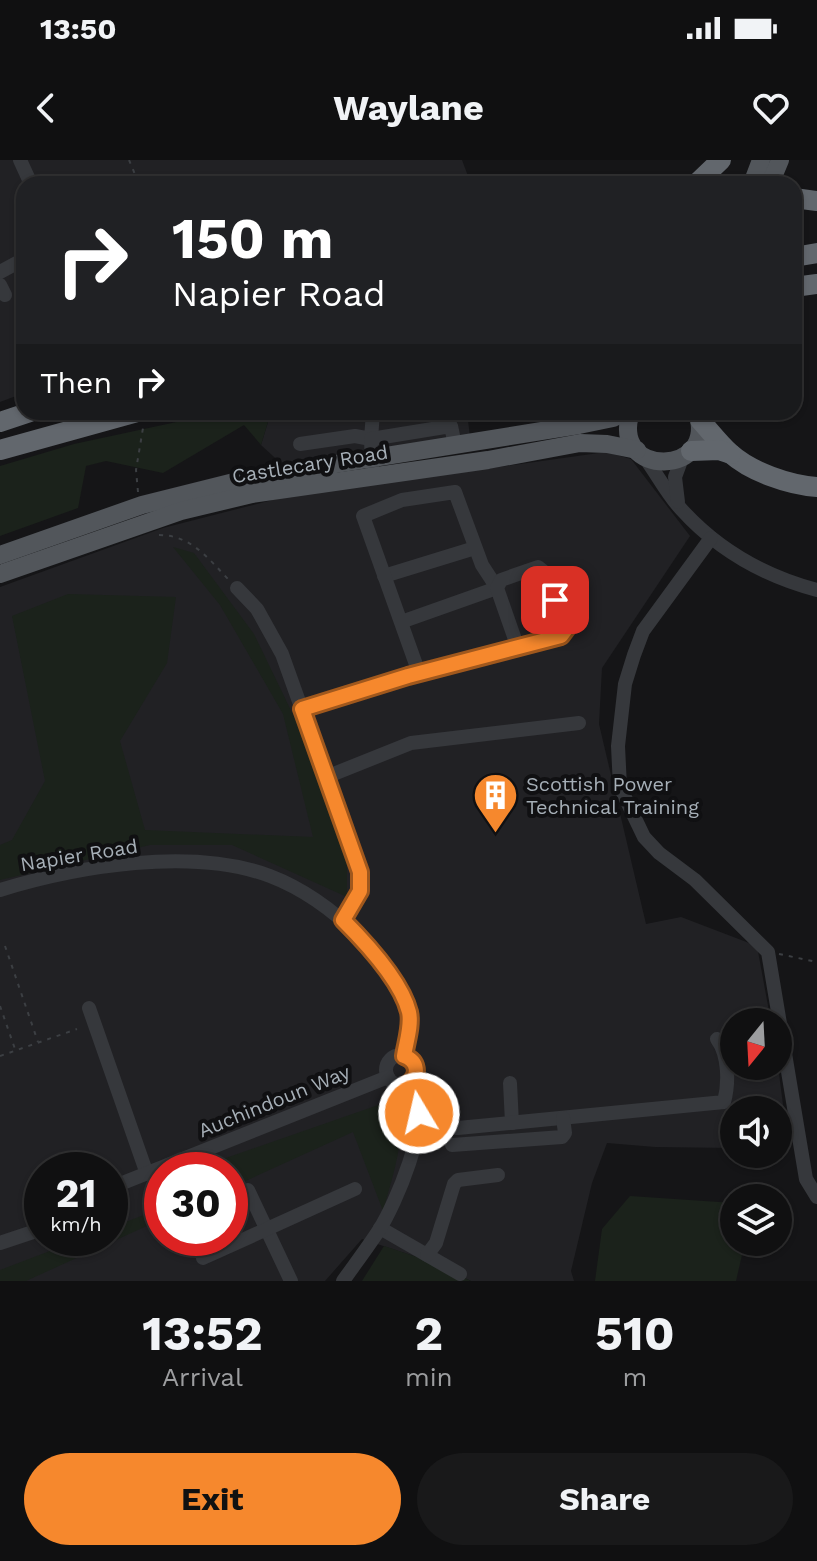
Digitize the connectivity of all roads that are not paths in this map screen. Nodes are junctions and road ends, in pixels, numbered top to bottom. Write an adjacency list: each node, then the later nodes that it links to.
1 (721, 160): 2 (highway)
2 (704, 176)
3 (135, 420): 14 (highway)
4 (372, 420): 11 (street)
5 (445, 420): 11 (street)
6 (449, 420): 13 (street)
7 (601, 420): 13 (main road, Castlecary Road)
8 (628, 420): 15 (main road)
9 (699, 420): 16 (main road)
10 (701, 420): 17 (highway)
11 (371, 439): 12 (street); 18 (street)
12 (300, 444)
13 (455, 445): 18 (main road, Castlecary Road)
14 (0, 450)
15 (641, 454): 16 (main road, Castlecary Road); 18 (main road, Castlecary Road); 20 (street)
16 (686, 454): 17 (highway); 20 (street)
17 (731, 454): 19 (highway)
18 (372, 467): 23 (main road, Castlecary Road); 24 (main road, Castlecary Road)
19 (817, 487)
20 (678, 507): 21 (street)
21 (711, 538): 28 (street); 52 (street)
22 (475, 548): 25 (street); 25 (street); 27 (street)
23 (0, 555)
24 (0, 574)
25 (384, 576): 29 (street)
26 (237, 588): 32 (street)
27 (497, 588): 29 (street); 30 (street); 30 (street)
28 (817, 590)
29 (401, 622): 31 (street)
30 (518, 648): 31 (street)
31 (419, 673): 32 (street)
32 (302, 709): 34 (street)
33 (579, 723): 34 (street)
34 (326, 777): 36 (street)
35 (0, 890): 36 (street, Napier Road)
36 (343, 920): 39 (street, Napier Road)
37 (89, 1008): 48 (street)
38 (717, 1039): 43 (street)
39 (404, 1056): 40 (street); 42 (street, Napier Road)
40 (388, 1077): 42 (street); 47 (street, Auchindoun Way)
41 (510, 1083): 44 (street)
42 (408, 1084): 45 (street, Napier Road)
43 (563, 1118): 44 (street); 46 (street)
44 (512, 1123): 45 (street)
45 (417, 1127): 53 (street, Napier Road)
46 (452, 1145)
47 (202, 1152)
48 (144, 1165)
49 (498, 1175): 57 (street)
50 (355, 1189): 54 (street)
51 (248, 1190): 54 (street)
52 (817, 1197)
53 (380, 1228): 57 (street); 61 (street, Napier Road)
54 (266, 1229): 58 (street); 60 (street)
55 (24, 1235): 56 (street)
56 (0, 1243)
57 (427, 1255): 59 (street)
58 (203, 1258)
59 (460, 1274)
60 (291, 1281)
61 (343, 1281)

